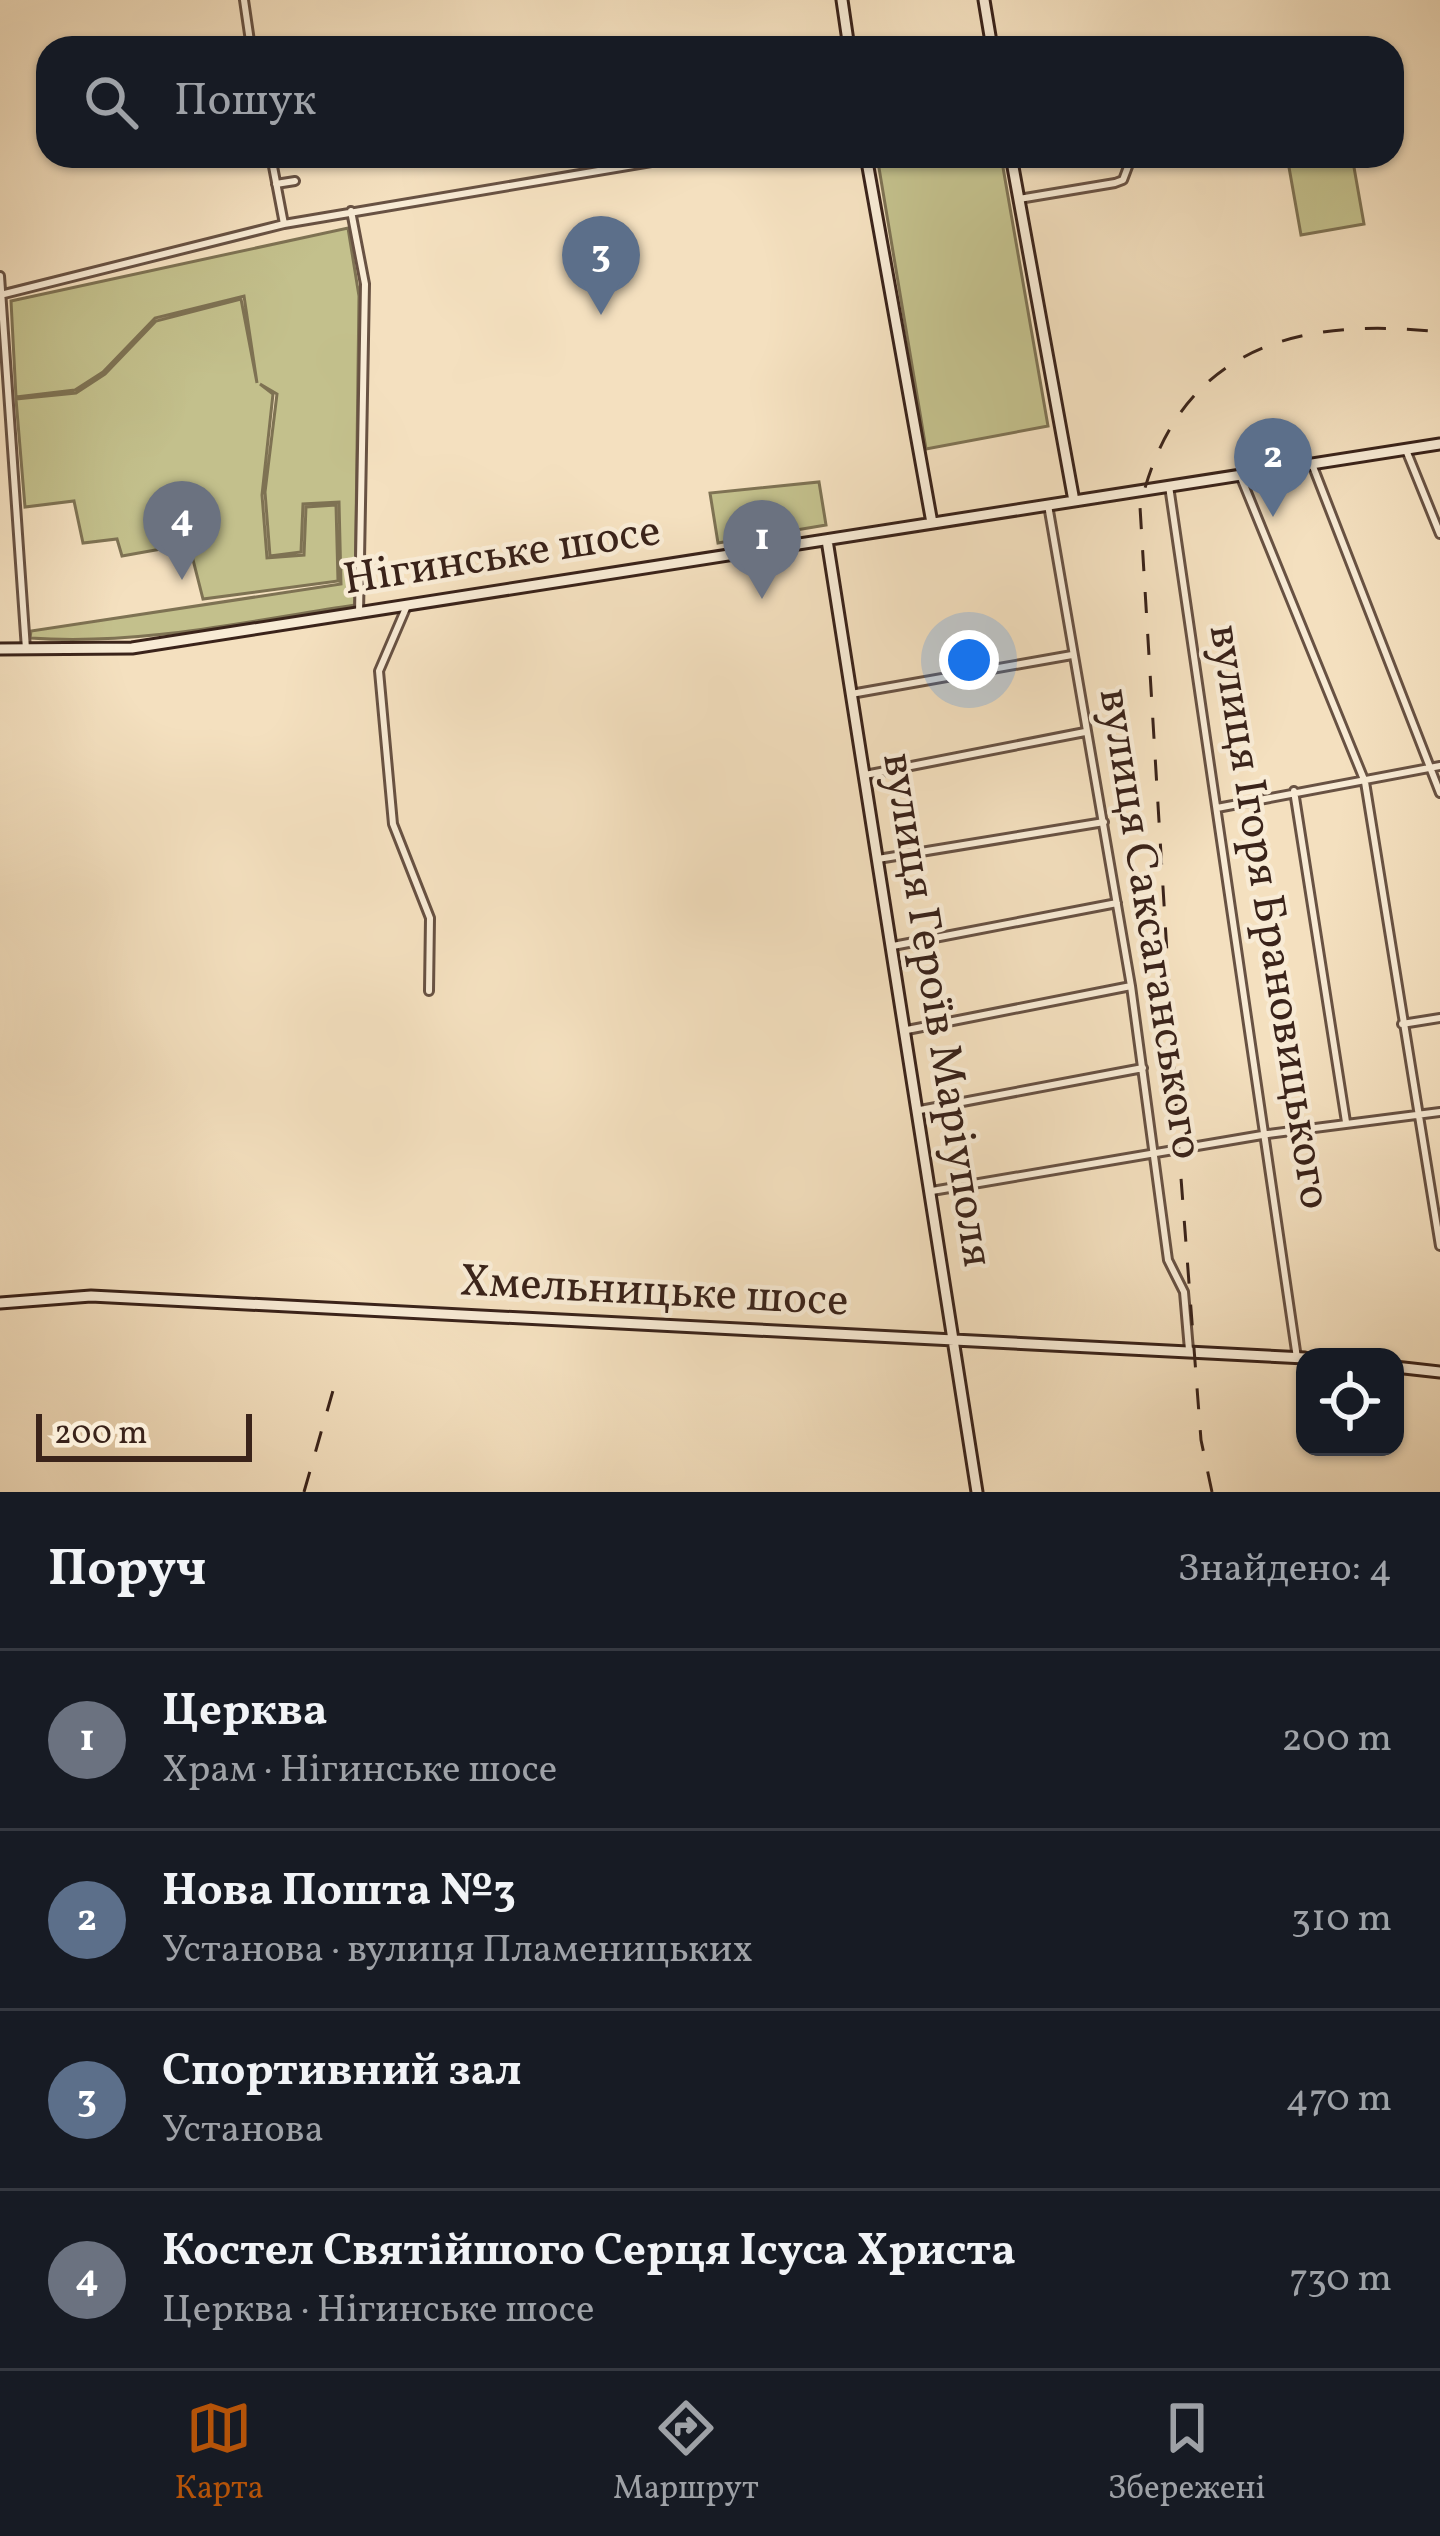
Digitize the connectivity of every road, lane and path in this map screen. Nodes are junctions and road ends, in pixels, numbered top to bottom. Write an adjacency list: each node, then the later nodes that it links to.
1 (244, 0): 4 (street)
2 (842, 0): 5 (main road)
3 (984, 0): 6 (main road)
4 (249, 36)
5 (847, 36)
6 (990, 36)
7 (273, 168): 13 (street)
8 (616, 168): 15 (street)
9 (868, 168): 26 (main road)
10 (1013, 168): 14 (main road)
11 (1128, 168): 14 (street)
12 (295, 181): 13 (street)
13 (276, 184): 16 (street)
14 (1019, 199): 24 (main road)
15 (351, 212): 16 (street); 30 (street)
16 (284, 224): 18 (street)
17 (0, 276): 18 (street)
18 (1, 295): 32 (street)
19 (1440, 444): 20 (main road, Нігинське шосе)
20 (1406, 450): 21 (main road, Нігинське шосе); 27 (street)
21 (1312, 464): 22 (main road, Нігинське шосе); 37 (street)
22 (1240, 475): 23 (main road, Нігинське шосе); 39 (street)
23 (1169, 486): 24 (main road, Нігинське шосе); 42 (street, вулиця Ігоря Брановицького)
24 (1074, 501): 25 (main road, Нігинське шосе)
25 (1048, 505): 26 (main road, Нігинське шосе); 33 (street, вулиця Саксаганського)
26 (932, 523): 28 (main road, Нігинське шосе)
27 (1440, 534)
28 (827, 540): 29 (main road, Нігинське шосе); 34 (main road, вулиця Героїв Маріуполя)
29 (406, 608): 30 (main road, Нігинське шосе); 48 (street)
30 (359, 615): 32 (main road, Нігинське шосе)
31 (0, 649): 32 (main road, Нігинське шосе)
32 (26, 649)
33 (1072, 655): 34 (street); 35 (street, вулиця Саксаганського)
34 (851, 694): 38 (main road, вулиця Героїв Маріуполя)
35 (1085, 732): 38 (street); 43 (street, вулиця Саксаганського)
36 (1440, 766): 37 (street)
37 (1430, 768): 39 (street); 41 (street)
38 (864, 775): 44 (main road, вулиця Героїв Маріуполя)
39 (1365, 782): 40 (street); 50 (street)
40 (1294, 791): 42 (street); 56 (street)
41 (1440, 793)
42 (1217, 808): 57 (street, вулиця Ігоря Брановицького)
43 (1104, 822): 44 (street); 45 (street, вулиця Саксаганського)
44 (878, 859): 46 (main road, вулиця Героїв Маріуполя)
45 (1117, 903): 46 (street); 47 (street, вулиця Саксаганського)
46 (892, 946): 51 (main road, вулиця Героїв Маріуполя)
47 (1131, 986): 51 (street); 52 (street, вулиця Саксаганського)
48 (429, 991)
49 (1440, 1018): 50 (street)
50 (1402, 1024): 55 (street)
51 (907, 1030): 53 (main road, вулиця Героїв Маріуполя)
52 (1143, 1068): 53 (street); 58 (street, вулиця Саксаганського)
53 (920, 1110): 60 (main road, вулиця Героїв Маріуполя)
54 (1440, 1112): 55 (street)
55 (1419, 1115): 56 (street); 59 (street)
56 (1346, 1122): 57 (street)
57 (1268, 1134): 58 (street); 64 (street, вулиця Ігоря Брановицького)
58 (1154, 1157): 60 (street); 65 (street, вулиця Саксаганського)
59 (1435, 1183): 61 (street)
60 (932, 1190): 63 (main road, вулиця Героїв Маріуполя)
61 (1440, 1246)
62 (0, 1303): 63 (main road, Хмельницьке шосе)
63 (956, 1341): 65 (main road, Хмельницьке шосе); 69 (main road, вулиця Героїв Маріуполя)
64 (1300, 1348)
65 (1190, 1350): 66 (main road, Хмельницьке шосе)
66 (1296, 1358)
67 (1404, 1368): 68 (main road)
68 (1440, 1372)
69 (976, 1492)

